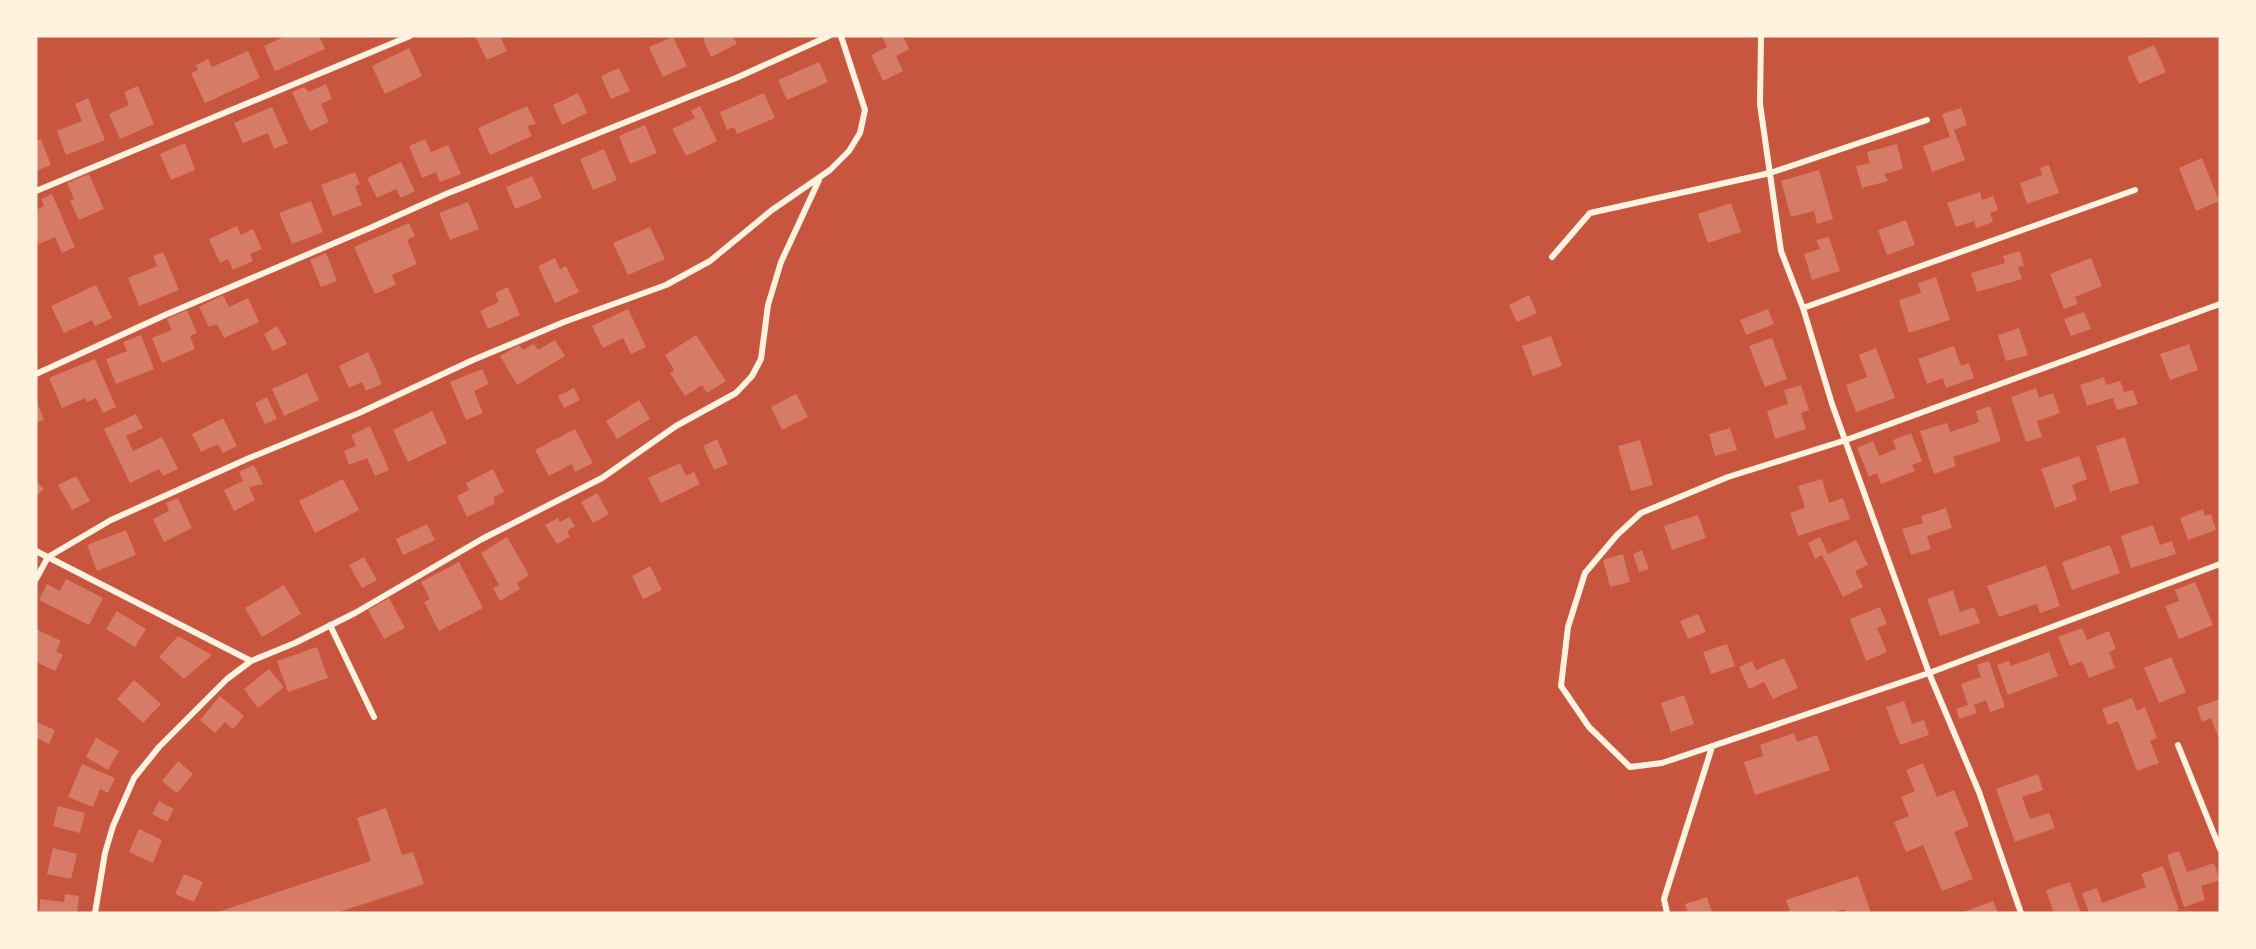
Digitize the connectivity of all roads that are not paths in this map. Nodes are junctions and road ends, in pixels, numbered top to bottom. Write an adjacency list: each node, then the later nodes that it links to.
1 (410, 36): 9 (street)
2 (829, 36): 13 (street)
3 (841, 36): 7 (street)
4 (1761, 36): 6 (street)
5 (1927, 120): 6 (street)
6 (1770, 173): 10 (street); 12 (street)
7 (819, 180): 16 (street); 19 (street)
8 (2135, 190): 12 (street)
9 (36, 191)
10 (1552, 257)
11 (2220, 304): 14 (street)
12 (1803, 308): 14 (street)
13 (36, 374)
14 (1846, 440): 21 (street); 24 (street)
15 (36, 551): 16 (street)
16 (48, 557): 18 (street); 20 (street)
17 (2220, 564): 21 (street)
18 (36, 579)
19 (330, 625): 20 (street); 22 (street)
20 (251, 661): 26 (street)
21 (1929, 674): 24 (street); 28 (street)
22 (374, 717)
23 (2178, 745): 25 (street)
24 (1712, 747): 27 (street)
25 (2220, 849)
26 (95, 913)
27 (1667, 913)
28 (2021, 913)

